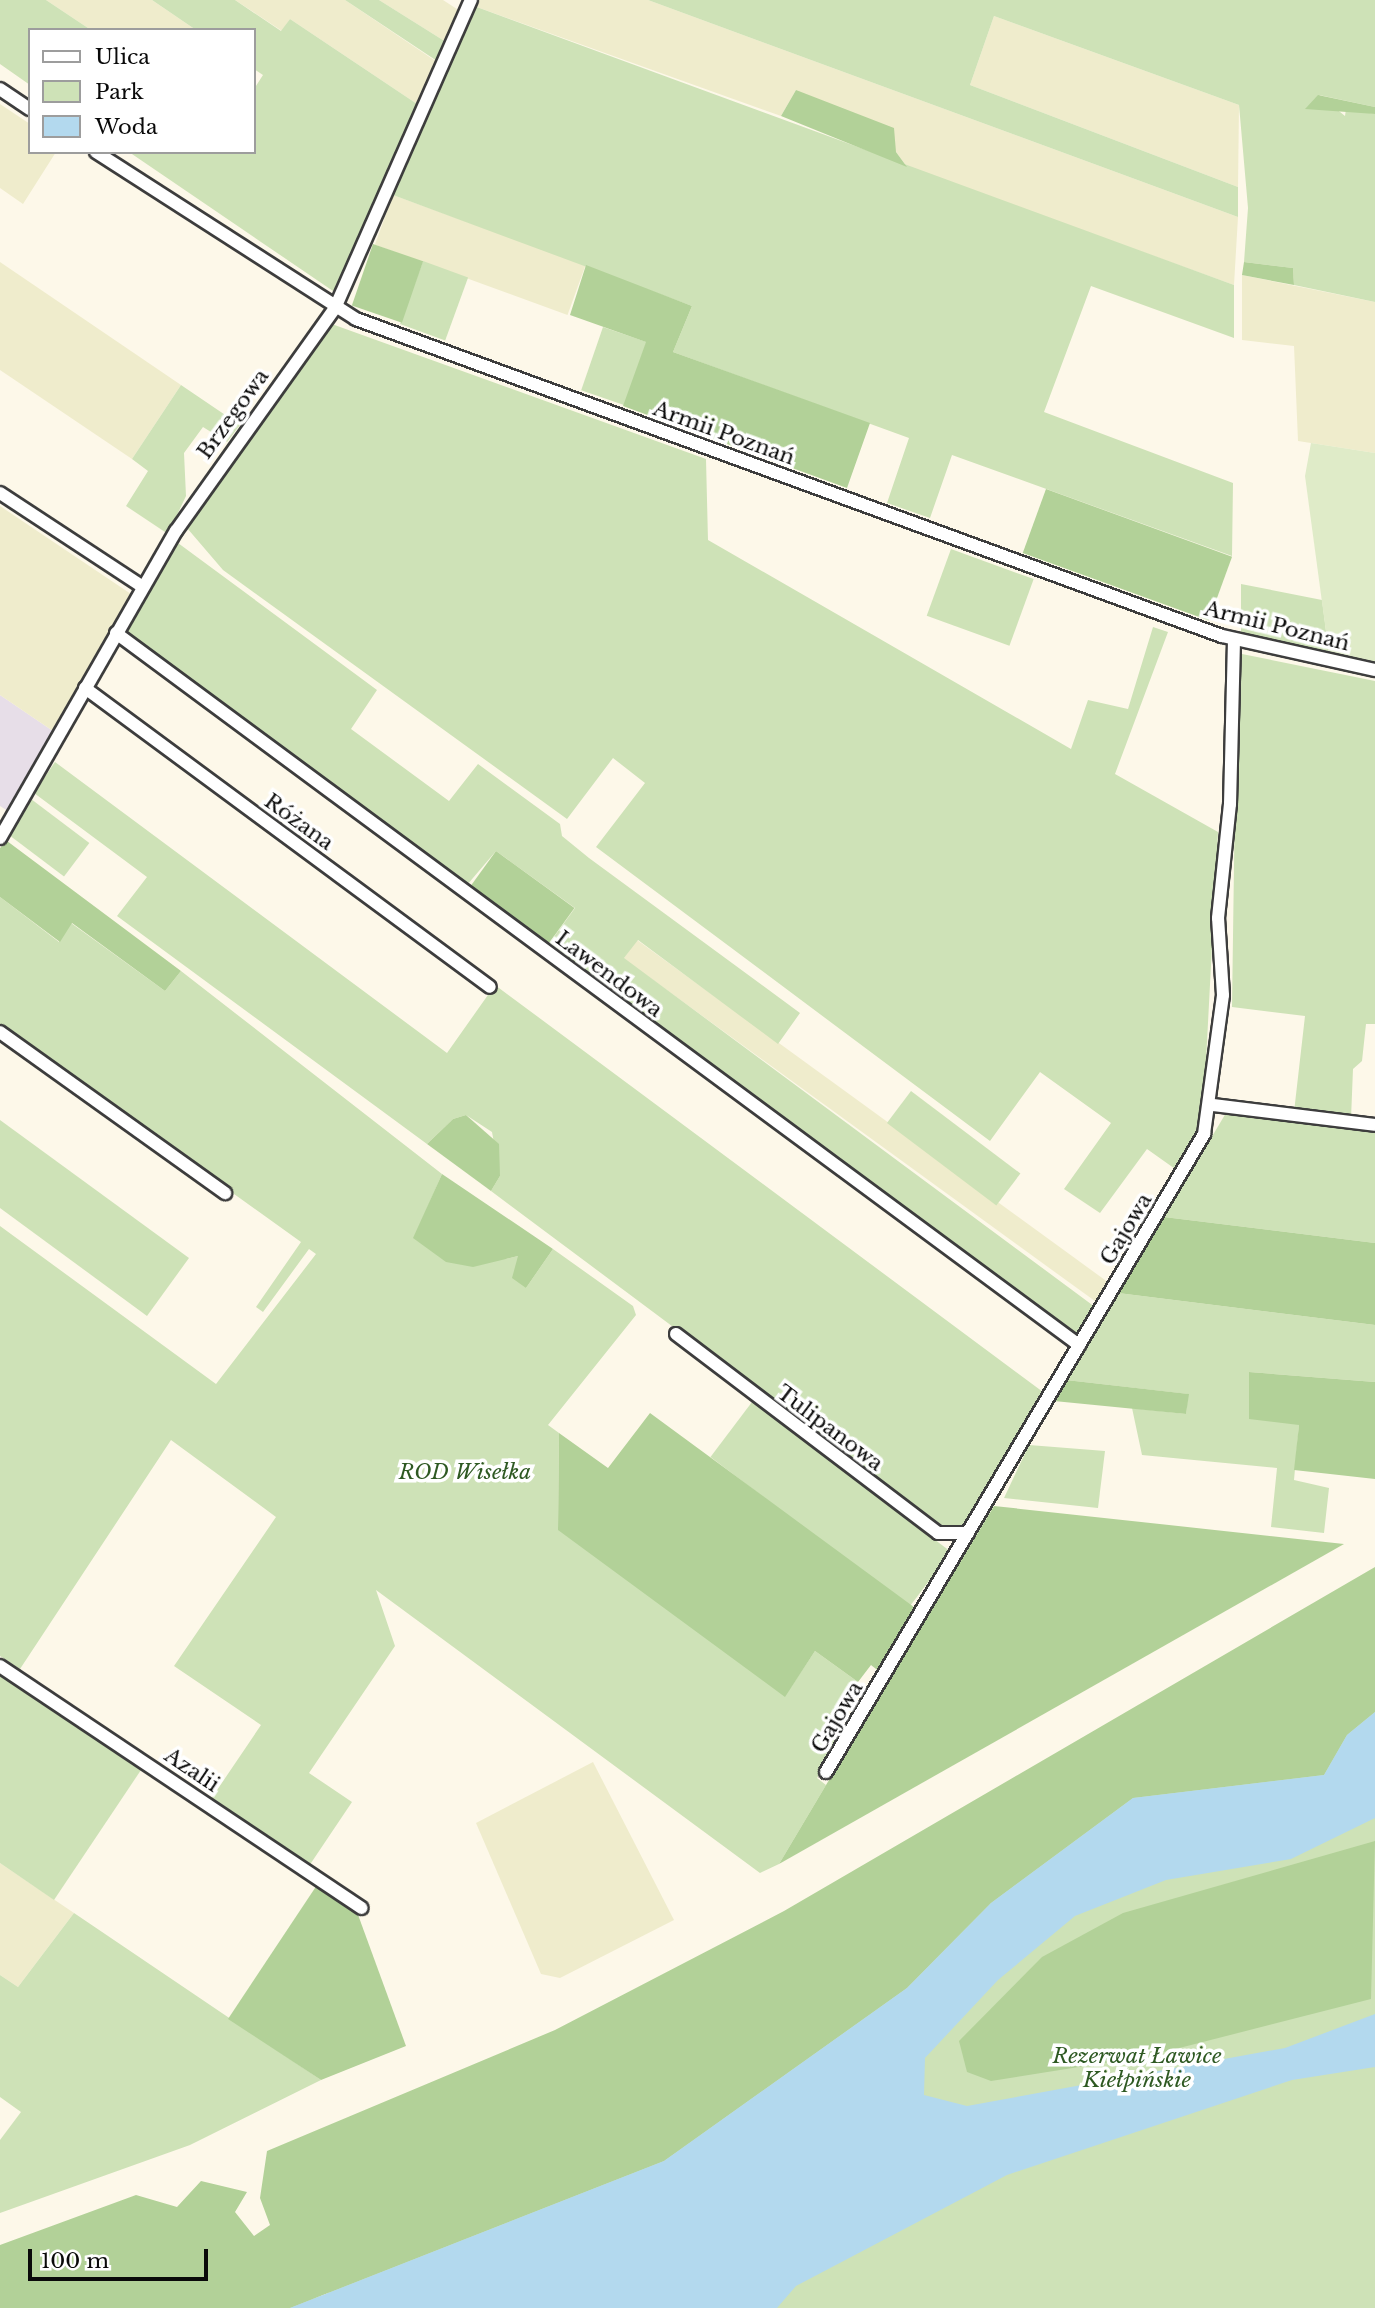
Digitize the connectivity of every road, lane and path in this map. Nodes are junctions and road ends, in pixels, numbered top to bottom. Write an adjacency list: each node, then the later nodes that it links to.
1 (471, 0): 5 (street, Brzegowa)
2 (0, 89): 3 (street)
3 (28, 108)
4 (99, 154): 5 (street, Armii Poznań)
5 (335, 308): 7 (street, Brzegowa); 9 (street, Armii Poznań)
6 (0, 494): 7 (street)
7 (143, 587): 8 (street, Brzegowa)
8 (116, 633): 11 (street, Brzegowa); 19 (street, Lawendowa)
9 (1234, 639): 10 (street, Armii Poznań); 15 (street, Gajowa)
10 (1375, 670)
11 (85, 688): 12 (street, Brzegowa); 13 (street, Różana)
12 (0, 838)
13 (490, 987)
14 (0, 1032): 17 (street)
15 (1213, 1105): 16 (street); 19 (street, Gajowa)
16 (1375, 1125)
17 (225, 1193)
18 (676, 1334): 20 (street, Tulipanowa)
19 (1079, 1345): 20 (street, Gajowa)
20 (968, 1533): 22 (street, Gajowa)
21 (0, 1666): 23 (street, Azalii)
22 (826, 1772)
23 (362, 1908)

